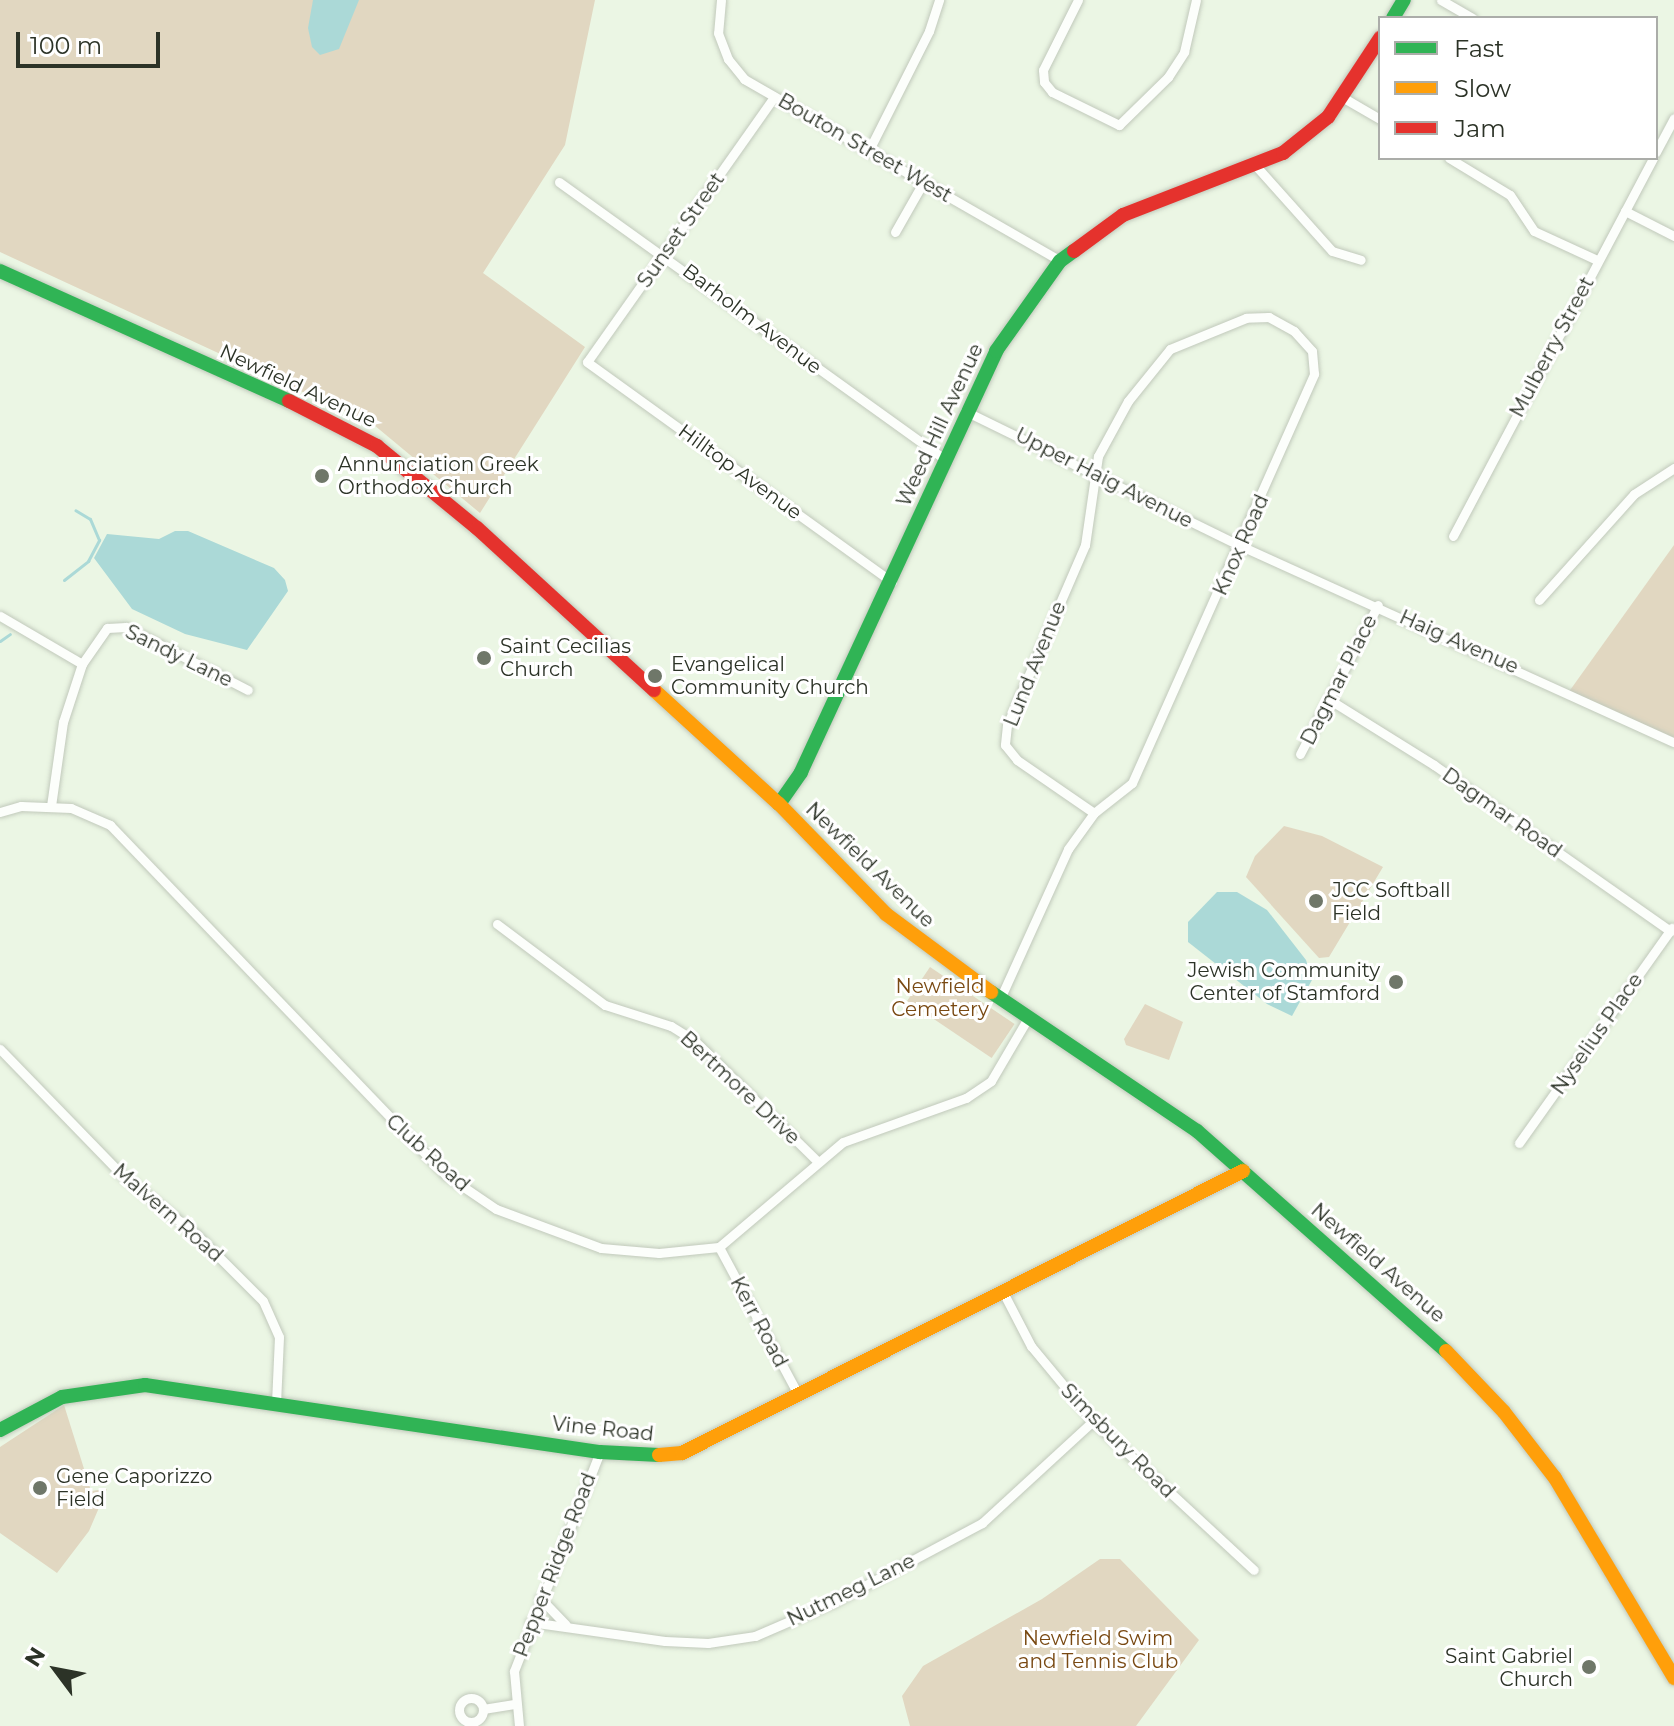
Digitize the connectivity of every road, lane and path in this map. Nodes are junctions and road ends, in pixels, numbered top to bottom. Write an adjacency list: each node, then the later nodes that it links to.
1 (721, 0): 8 (street, Bouton Street West)
2 (939, 0): 13 (street)
3 (1078, 0): 4 (street)
4 (1196, 0)
5 (1441, 0): 6 (street)
6 (1469, 16)
7 (1378, 41): 9 (main road, Weed Hill Avenue)
8 (774, 97): 13 (street, Bouton Street West); 22 (street, Sunset Street)
9 (1342, 97): 10 (street); 16 (main road, Weed Hill Avenue)
10 (1378, 118)
11 (1674, 118): 12 (street)
12 (1660, 133)
13 (869, 150): 17 (street, Bouton Street West)
14 (1452, 160): 24 (street)
15 (1652, 160): 19 (street, Mulberry Street)
16 (1256, 166): 23 (street); 25 (main road, Weed Hill Avenue)
17 (924, 181): 20 (street); 25 (street, Bouton Street West)
18 (559, 182): 22 (street, Barholm Avenue)
19 (1625, 211): 21 (street); 24 (street, Mulberry Street)
20 (895, 232)
21 (1674, 236)
22 (665, 254): 27 (street, Sunset Street); 29 (street, Barholm Avenue)
23 (1361, 260)
24 (1597, 260): 32 (street, Mulberry Street)
25 (1060, 261): 28 (main road, Weed Hill Avenue)
26 (0, 271): 43 (main road, Newfield Avenue)
27 (587, 362): 34 (street, Hilltop Avenue)
28 (965, 411): 29 (main road, Weed Hill Avenue); 31 (street, Upper Haig Avenue)
29 (944, 459): 34 (main road, Weed Hill Avenue)
30 (1674, 468): 35 (street)
31 (1095, 477): 33 (street, Upper Haig Avenue); 33 (street, Knox Road); 46 (street, Lund Avenue)
32 (1453, 536)
33 (1241, 546): 36 (street, Haig Avenue); 46 (street, Knox Road)
34 (892, 582): 43 (main road, Weed Hill Avenue)
35 (1539, 600)
36 (1378, 605): 40 (street, Dagmar Place); 41 (street, Haig Avenue)
37 (0, 616): 38 (street)
38 (82, 664): 39 (street, Sandy Lane); 44 (street, Sandy Lane)
39 (248, 690)
40 (1330, 700): 42 (street, Dagmar Place); 48 (street, Dagmar Road)
41 (1674, 742)
42 (1300, 754)
43 (779, 804): 49 (main road, Newfield Avenue)
44 (51, 806): 45 (street, Club Road); 55 (street, Club Road)
45 (0, 812)
46 (1094, 813): 49 (street, Knox Road)
47 (497, 924): 53 (street, Bertmore Drive)
48 (1672, 928): 52 (street, Nyselius Place)
49 (1000, 999): 50 (main road, Newfield Avenue)
50 (1028, 1018): 53 (street); 54 (main road, Newfield Avenue)
51 (0, 1049): 58 (street, Malvern Road)
52 (1519, 1143)
53 (817, 1161): 55 (street)
54 (1243, 1171): 56 (main road, Vine Road); 66 (main road, Newfield Avenue)
55 (719, 1247): 57 (street, Kerr Road)
56 (1004, 1294): 57 (main road, Vine Road); 59 (street, Simsbury Road)
57 (799, 1396): 61 (main road, Vine Road)
58 (276, 1403): 60 (main road, Vine Road); 61 (main road, Vine Road)
59 (1093, 1421): 62 (street, Simsbury Road); 65 (street, Nutmeg Lane)
60 (0, 1430)
61 (600, 1452): 63 (street, Pepper Ridge Road)
62 (1254, 1570)
63 (540, 1598): 64 (street, Pepper Ridge Road); 65 (street)
64 (530, 1622): 65 (street, Nutmeg Lane); 67 (street, Pepper Ridge Road)
65 (566, 1625)
66 (1674, 1678)
67 (513, 1704): 68 (street); 69 (street, Pepper Ridge Road)
68 (483, 1709)
69 (519, 1726)

